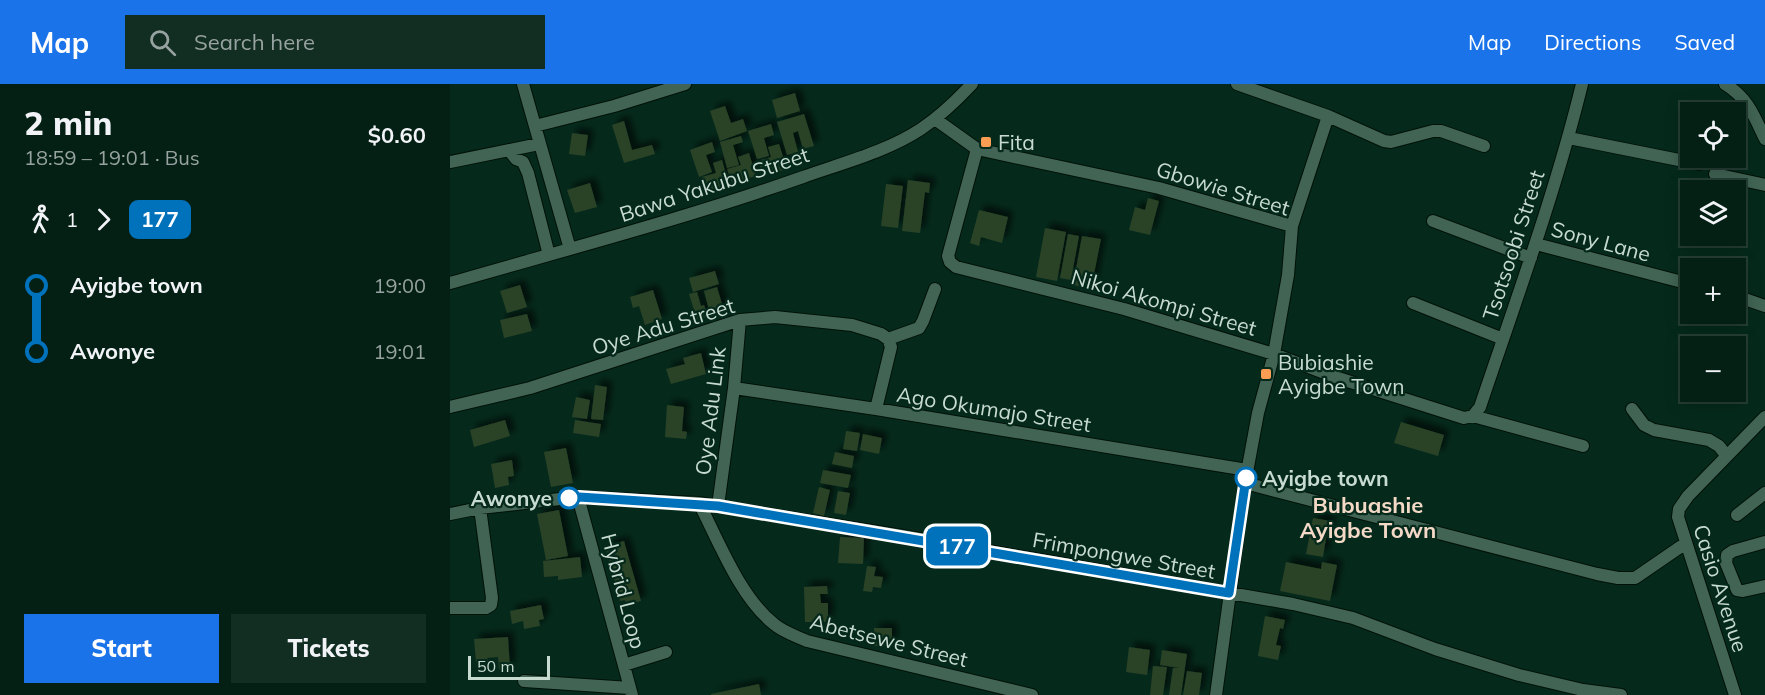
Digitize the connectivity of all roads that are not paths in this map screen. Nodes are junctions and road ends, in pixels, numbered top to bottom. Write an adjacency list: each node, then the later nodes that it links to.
1 (523, 84): 10 (street)
2 (685, 84): 10 (street)
3 (972, 84): 9 (street, Bawa Yakubu Street)
4 (1237, 84): 7 (street)
5 (1582, 84): 11 (street, Tsotsoobi Street)
6 (1725, 84): 12 (street)
7 (1259, 88): 8 (street)
8 (1328, 116): 14 (street); 24 (street)
9 (935, 119): 15 (street, Gbowie Street); 26 (street, Bawa Yakubu Street)
10 (535, 126): 13 (street)
11 (1569, 138): 17 (street); 25 (street, Tsotsoobi Street)
12 (1765, 139)
13 (539, 144): 16 (street); 26 (street)
14 (1484, 146)
15 (977, 149): 24 (street, Gbowie Street); 38 (street, Nikoi Akompi Street)
16 (509, 150): 18 (street); 27 (street)
17 (1680, 160)
18 (450, 162)
19 (1715, 174): 20 (street)
20 (1739, 180)
21 (1746, 181): 22 (street)
22 (1765, 185)
23 (1432, 221): 28 (street)
24 (1292, 225): 38 (street, Gbowie Street)
25 (1536, 244): 28 (street, Tsotsoobi Street); 29 (street, Sony Lane)
26 (570, 249): 27 (street, Bawa Yakubu Street)
27 (549, 255): 30 (street, Bawa Yakubu Street)
28 (1531, 258): 37 (street, Tsotsoobi Street)
29 (1680, 281)
30 (450, 283)
31 (935, 289): 36 (street)
32 (1746, 299): 34 (street)
33 (1413, 303): 37 (street)
34 (1765, 306)
35 (740, 320): 36 (street, Oye Adu Street); 39 (street, Oye Adu Link); 40 (street, Oye Adu Street)
36 (888, 339): 41 (street)
37 (1503, 339): 43 (street, Tsotsoobi Street)
38 (1274, 354): 43 (street, Nikoi Akompi Street); 47 (street, Gbowie Street)
39 (734, 388): 41 (street, Ago Okumajo Street); 51 (street, Oye Adu Link)
40 (450, 407)
41 (876, 409): 47 (street, Ago Okumajo Street)
42 (1632, 409): 46 (street)
43 (1473, 416): 45 (street, Nikoi Akompi Street)
44 (1765, 417): 46 (street, Casio Avenue)
45 (1583, 446)
46 (1726, 455): 56 (street, Casio Avenue)
47 (1246, 477): 56 (street, Ago Okumajo Street); 58 (street, Gbowie Street)
48 (1765, 493): 54 (street)
49 (579, 497): 50 (street); 52 (street); 61 (street, Hybrid Loop)
50 (699, 503): 51 (street, Frimpongwe Street); 64 (street, Abetsewe Street)
51 (718, 506): 58 (street, Frimpongwe Street)
52 (480, 508): 53 (street); 59 (street)
53 (450, 514)
54 (1737, 515)
55 (1765, 542): 57 (street)
56 (1686, 543): 67 (street, Casio Avenue)
57 (1765, 586)
58 (1229, 593): 65 (street, Gbowie Street); 66 (street, Frimpongwe Street)
59 (450, 608)
60 (666, 652): 61 (street)
61 (624, 665): 63 (street, Hybrid Loop)
62 (524, 681): 63 (street)
63 (631, 691)
64 (1032, 695)
65 (1216, 695)
66 (1621, 695)
67 (1735, 695)

